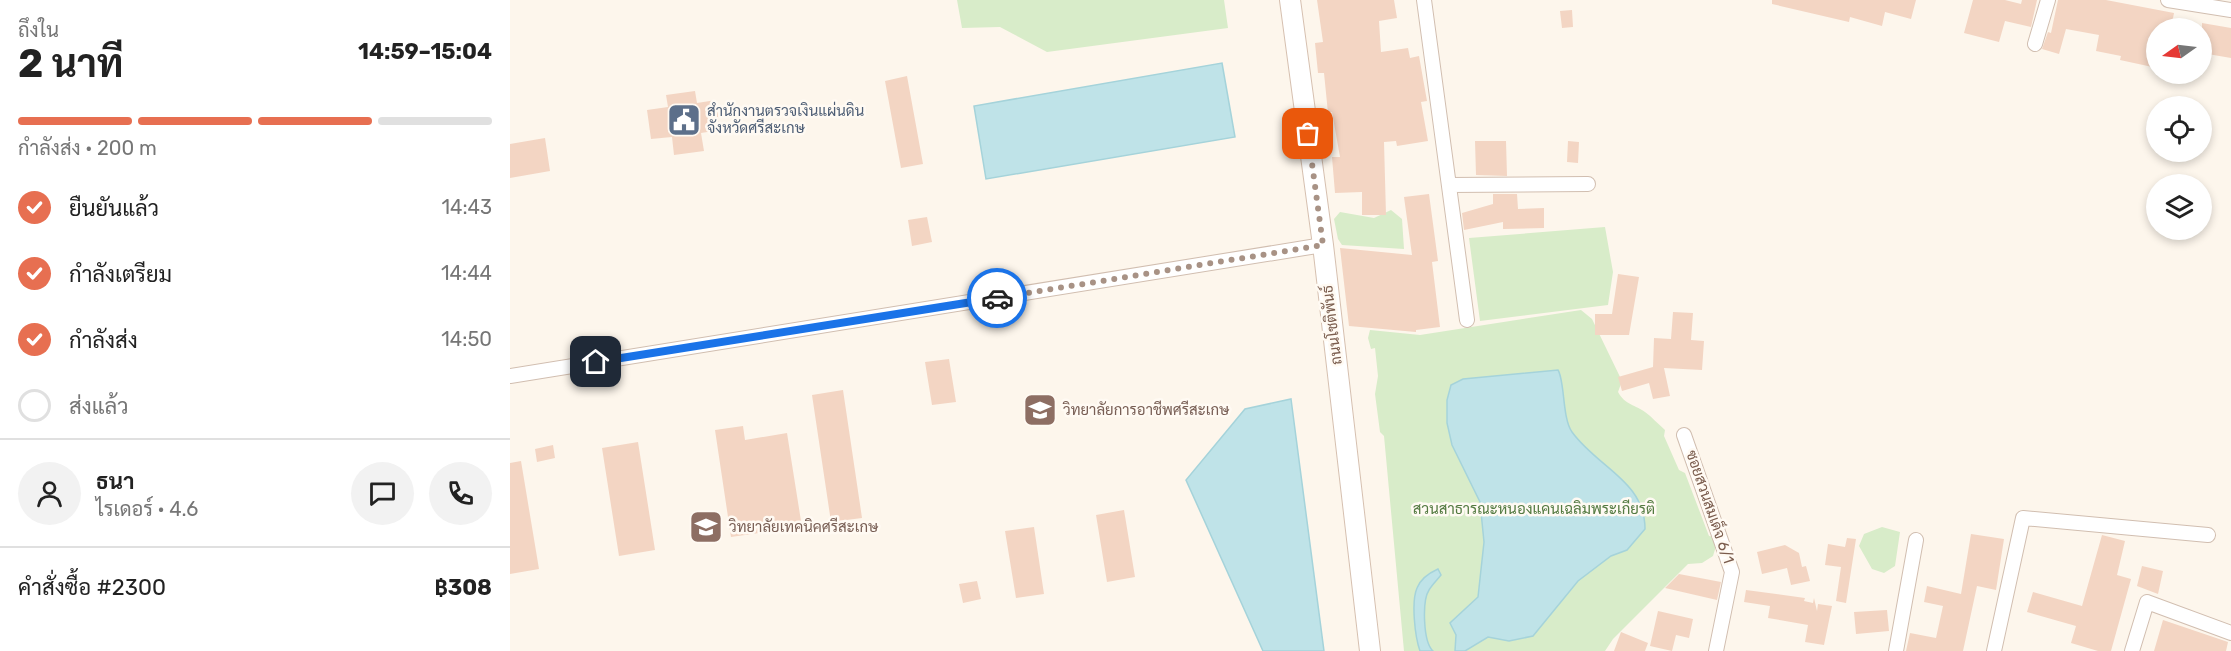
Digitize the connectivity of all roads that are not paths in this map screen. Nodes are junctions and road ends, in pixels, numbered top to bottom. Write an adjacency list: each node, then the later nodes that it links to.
1 (1290, 0): 9 (street, ถนนโชติพันธ์)
2 (1424, 0): 8 (street)
3 (2048, 0): 6 (street)
4 (2168, 0): 5 (street)
5 (2231, 10)
6 (2035, 44)
7 (1587, 184): 8 (street)
8 (1449, 185): 10 (street)
9 (1323, 245): 11 (street); 16 (street, ถนนโชติพันธ์)
10 (1467, 320)
11 (510, 376)
12 (1684, 435): 17 (street, ซอยสวนสมเด็จ 6/1)
13 (2208, 536): 19 (street)
14 (1916, 540): 18 (street)
15 (2231, 633): 20 (street)
16 (1370, 651)
17 (1716, 651)
18 (1896, 651)
19 (1994, 651)
20 (2132, 651)

